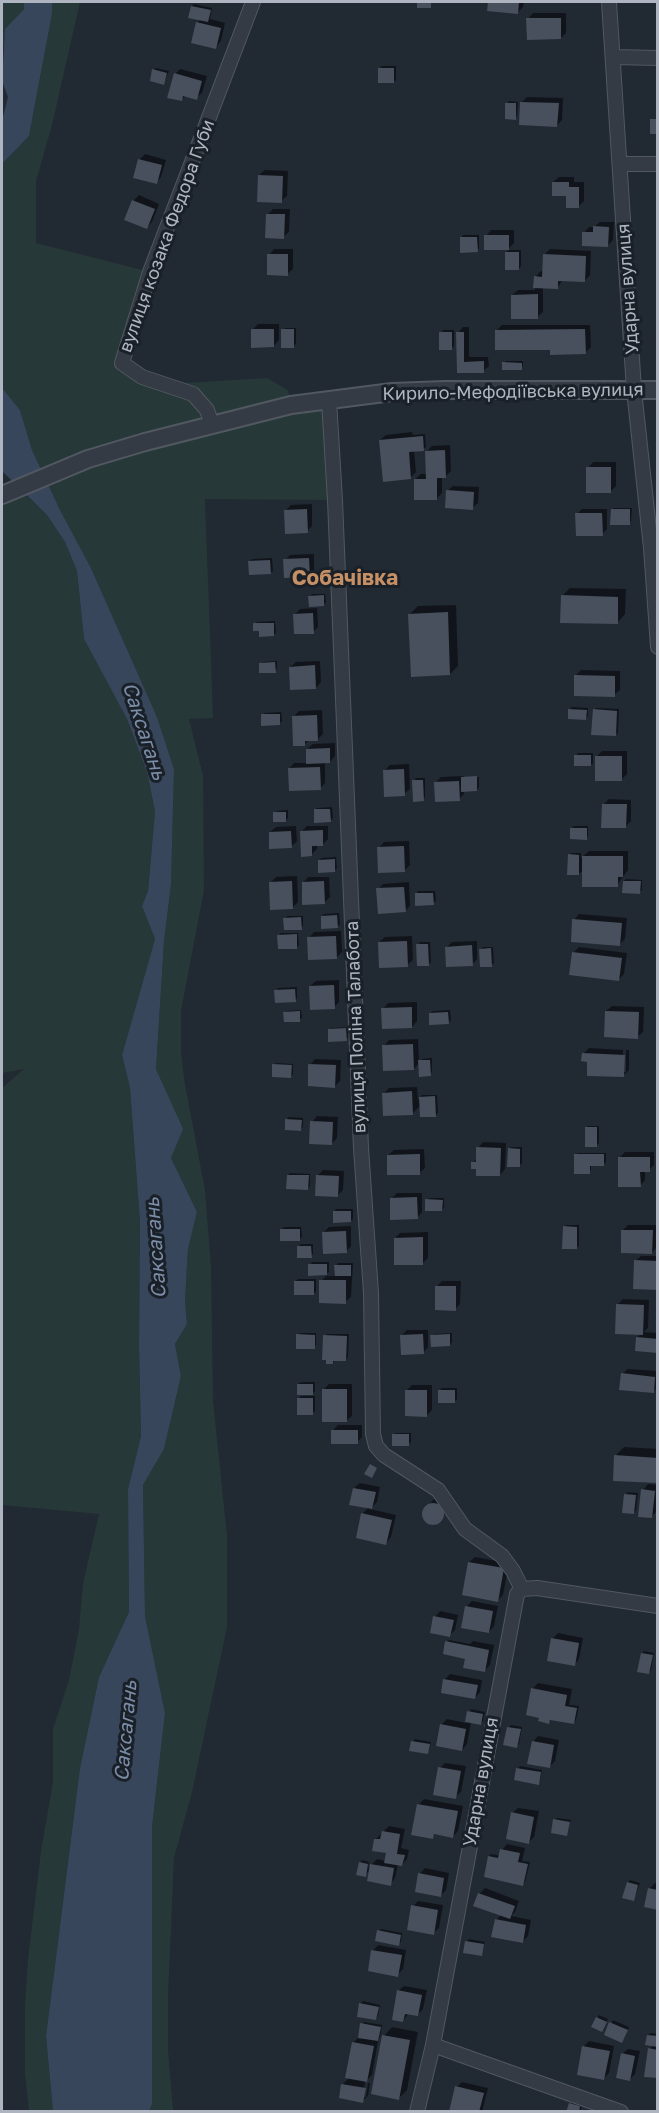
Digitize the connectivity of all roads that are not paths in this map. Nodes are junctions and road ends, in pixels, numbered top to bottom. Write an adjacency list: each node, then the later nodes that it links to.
1 (253, 2): 10 (street, вулиця козака Федора Губи)
2 (609, 2): 3 (street, Ударна вулиця)
3 (613, 57): 4 (street); 5 (street, Ударна вулиця)
4 (657, 58)
5 (620, 164): 6 (street); 7 (street, Ударна вулиця)
6 (657, 164)
7 (634, 390): 8 (street, Кирило-Мефодіївська вулиця); 9 (street, Кирило-Мефодіївська вулиця); 12 (street, Ударна вулиця)
8 (657, 390)
9 (329, 400): 10 (street, Кирило-Мефодіївська вулиця); 13 (street, вулиця Поліна Талабота)
10 (212, 425): 11 (street, Кирило-Мефодіївська вулиця)
11 (2, 495)
12 (657, 647)
13 (522, 1589): 14 (street); 15 (street, Ударна вулиця)
14 (657, 1606)
15 (433, 2045): 16 (street, Ударна вулиця); 17 (street)
16 (417, 2112)
17 (621, 2112)

